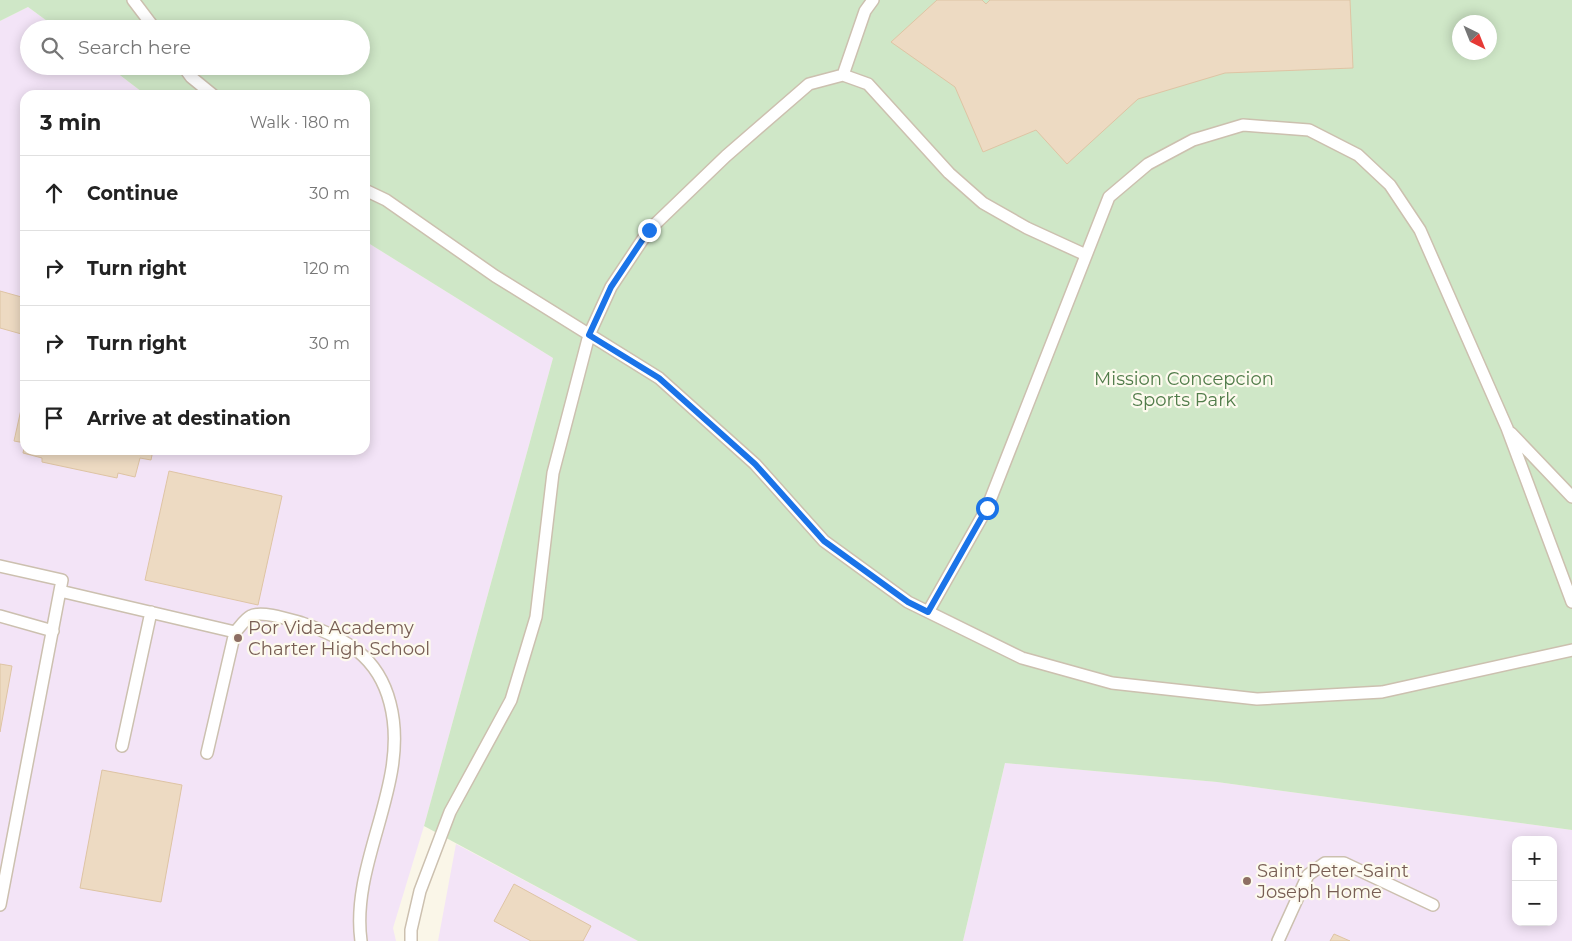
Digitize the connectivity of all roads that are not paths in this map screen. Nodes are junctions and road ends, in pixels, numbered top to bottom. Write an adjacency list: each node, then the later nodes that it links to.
1 (133, 0): 3 (lane)
2 (873, 0): 5 (lane)
3 (148, 20)
4 (190, 75): 6 (lane)
5 (843, 75): 8 (lane); 9 (lane)
6 (207, 90)
7 (370, 192): 9 (lane)
8 (1086, 256): 10 (lane); 16 (lane)
9 (589, 335): 16 (lane); 26 (lane)
10 (1507, 428): 11 (lane); 14 (lane)
11 (1572, 497)
12 (0, 566): 13 (lane)
13 (60, 591): 15 (lane); 18 (lane)
14 (1572, 602)
15 (150, 612): 19 (lane); 21 (lane)
16 (928, 612): 20 (lane)
17 (0, 616): 18 (lane)
18 (52, 631): 23 (lane)
19 (235, 632): 22 (lane); 25 (lane)
20 (1572, 650)
21 (122, 746)
22 (207, 752)
23 (0, 905)
24 (1433, 905): 27 (lane)
25 (361, 941)
26 (410, 941)
27 (1278, 941)

